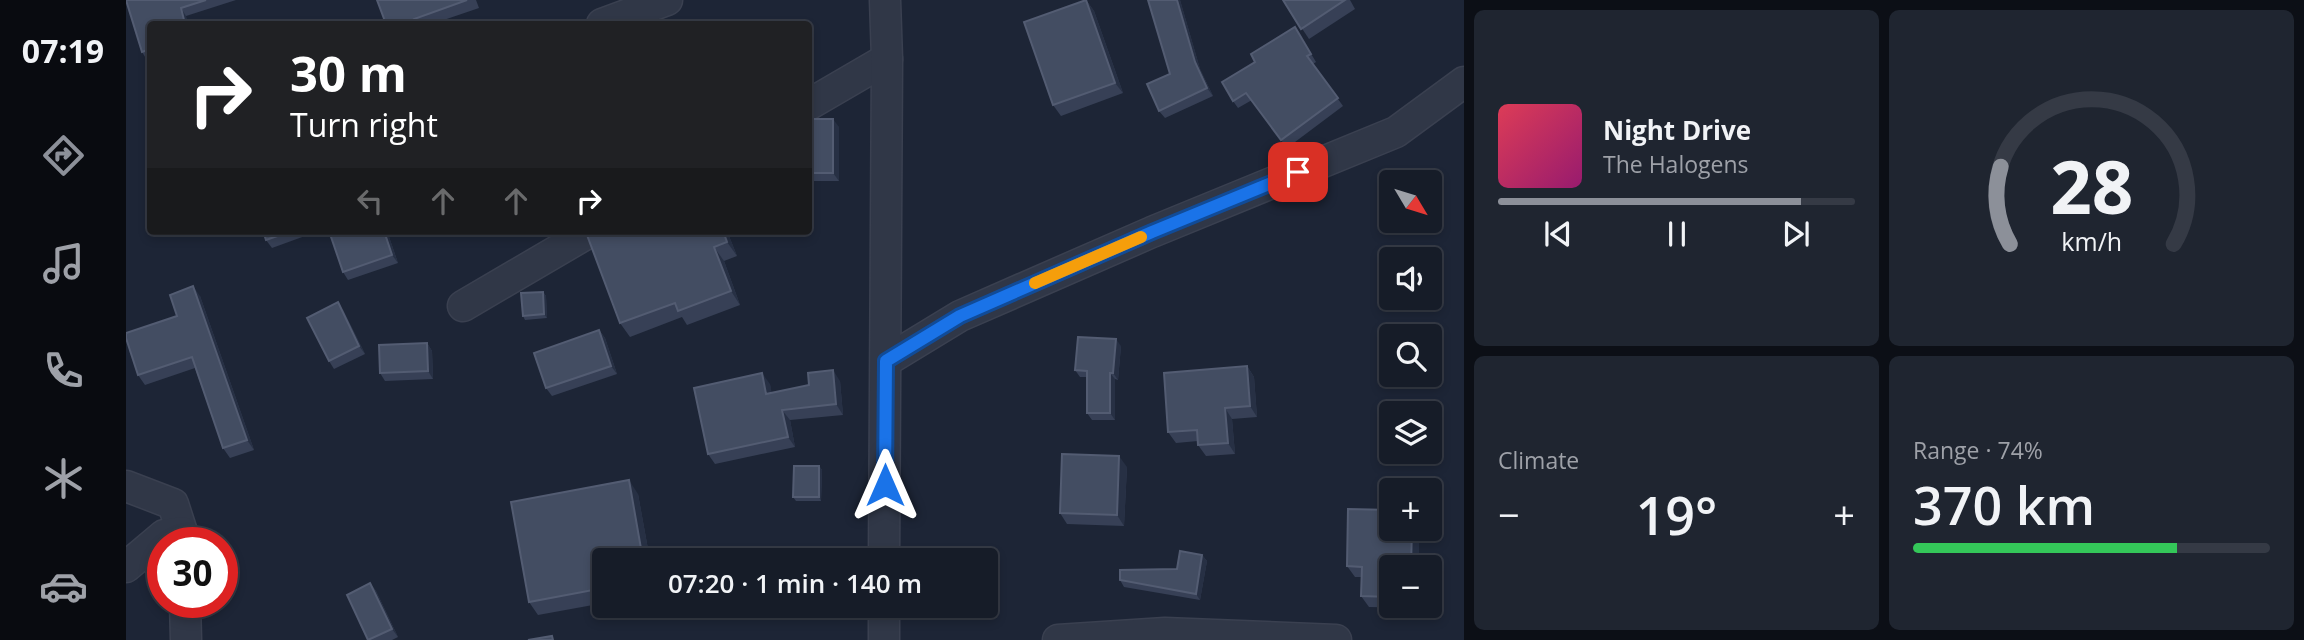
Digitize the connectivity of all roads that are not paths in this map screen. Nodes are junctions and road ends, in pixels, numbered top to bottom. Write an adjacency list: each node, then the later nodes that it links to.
1 (667, 0): 3 (street)
2 (885, 0): 4 (street)
3 (610, 21)
4 (887, 59): 6 (street); 9 (street)
5 (1464, 82): 9 (street)
6 (812, 103)
7 (584, 235): 8 (street)
8 (463, 306)
9 (886, 361): 12 (street)
10 (126, 486): 11 (street)
11 (179, 527)
12 (884, 548)
13 (147, 549): 14 (street)
14 (126, 567)
15 (185, 618): 17 (street)
16 (884, 618): 18 (street)
17 (186, 640)
18 (884, 640)
19 (1058, 640): 20 (street)
20 (1336, 640)

